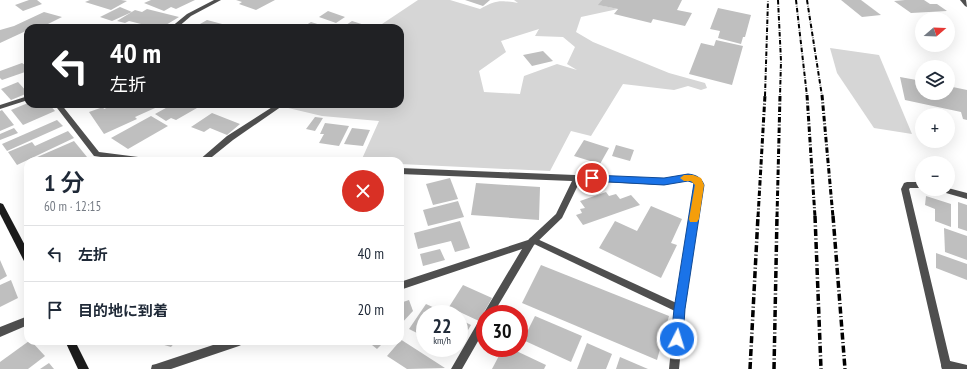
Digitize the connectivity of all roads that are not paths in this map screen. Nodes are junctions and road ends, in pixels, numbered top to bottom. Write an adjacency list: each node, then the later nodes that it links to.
1 (218, 0): 4 (street)
2 (963, 0): 3 (street)
3 (967, 5)
4 (178, 24)
5 (24, 99): 6 (street)
6 (0, 107)
7 (60, 108): 9 (street)
8 (276, 108): 10 (street)
9 (118, 157)
10 (207, 157)
11 (404, 171): 12 (street)
12 (578, 177): 17 (street); 21 (street)
13 (915, 185): 27 (street)
14 (955, 193): 15 (street)
15 (967, 196)
16 (0, 206): 18 (street)
17 (532, 241): 19 (street); 20 (street); 21 (street)
18 (24, 252)
19 (404, 285)
20 (493, 305)
21 (680, 309): 31 (street)
22 (24, 322): 23 (street)
23 (0, 332)
24 (476, 335): 30 (street)
25 (72, 345): 28 (street)
26 (227, 345): 29 (street)
27 (947, 367): 32 (street)
28 (84, 369)
29 (156, 369)
30 (456, 369)
31 (674, 369)
32 (963, 369)

